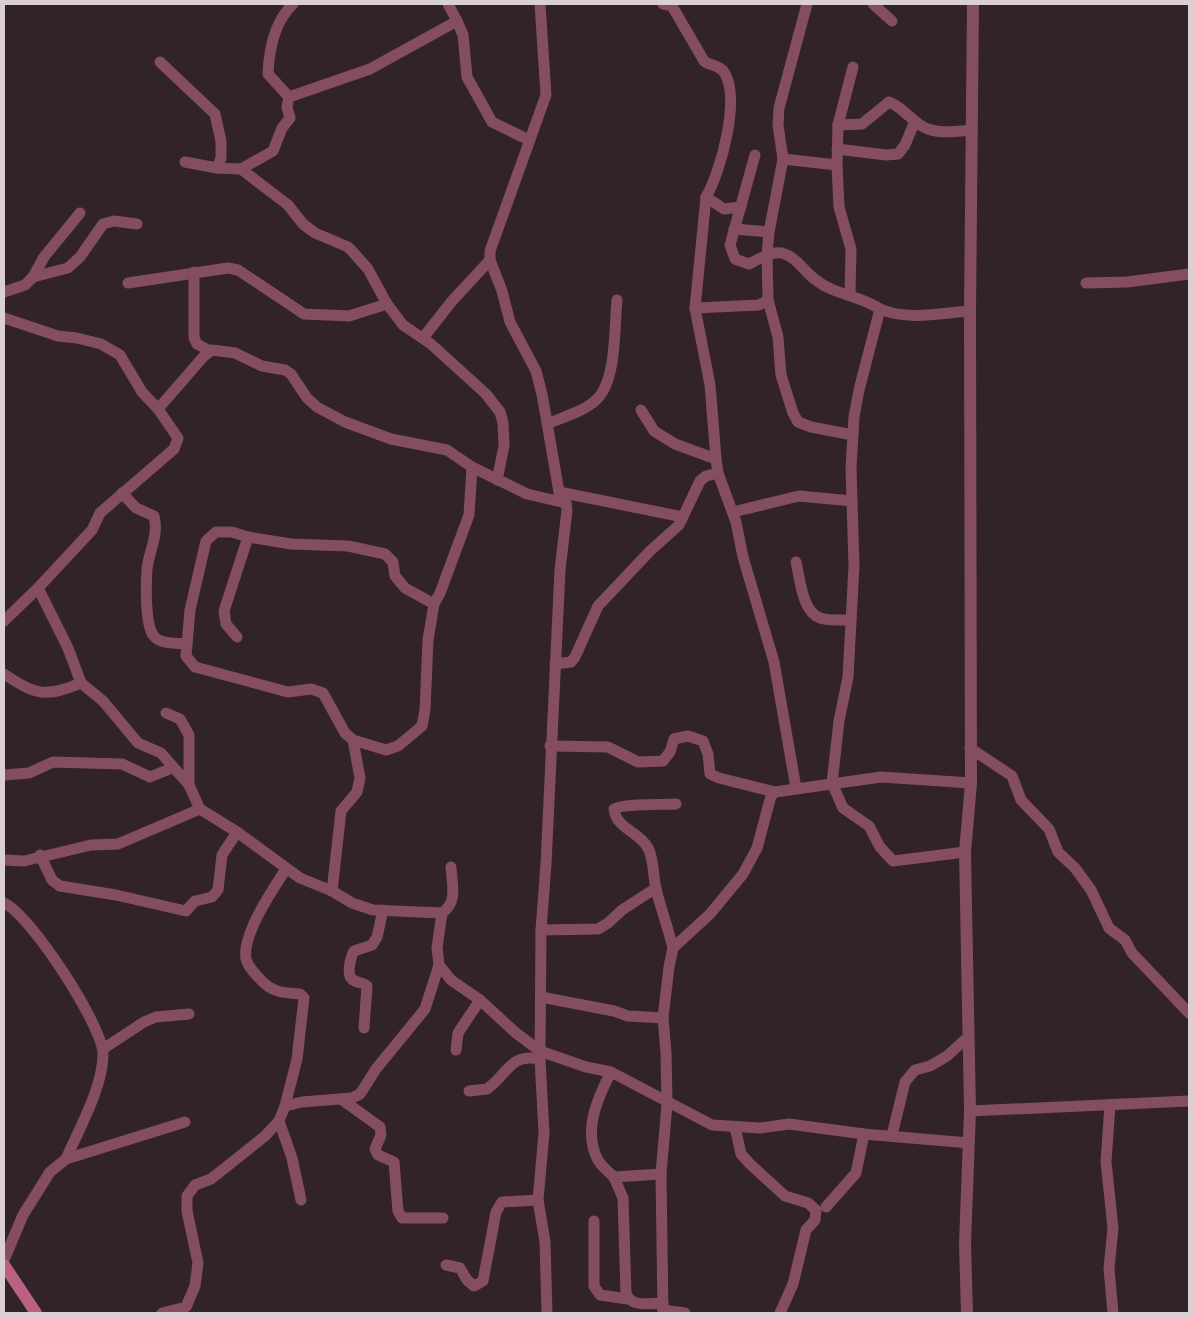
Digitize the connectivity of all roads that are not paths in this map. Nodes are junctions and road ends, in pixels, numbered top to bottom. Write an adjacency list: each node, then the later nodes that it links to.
1 (293, 4): 12 (street)
2 (448, 4): 8 (street)
3 (540, 4): 16 (street)
4 (663, 4): 24 (street)
5 (873, 4): 9 (street)
6 (803, 5): 19 (street)
7 (971, 6): 15 (street)
8 (457, 21): 12 (street); 16 (street)
9 (892, 22)
10 (160, 62): 22 (street)
11 (853, 67): 14 (street)
12 (289, 97): 23 (street)
13 (915, 121): 14 (street); 15 (street); 17 (street)
14 (838, 125): 17 (street)
15 (972, 130): 44 (street)
16 (529, 140): 31 (street)
17 (837, 149): 21 (street)
18 (755, 154): 25 (street)
19 (783, 159): 21 (street); 29 (street)
20 (185, 162): 22 (street)
21 (837, 165): 38 (street)
22 (217, 168): 23 (street)
23 (241, 169): 41 (street)
24 (706, 197): 25 (street); 42 (street)
25 (741, 207): 28 (street)
26 (80, 214): 34 (street)
27 (137, 224): 34 (street)
28 (734, 229): 29 (street); 30 (street)
29 (769, 232): 30 (street)
30 (766, 255): 38 (street); 40 (street)
31 (490, 260): 46 (street); 50 (street)
32 (194, 272): 35 (street); 41 (street); 47 (street)
33 (1189, 274): 36 (street)
34 (33, 277): 37 (street)
35 (128, 283)
36 (1086, 283)
37 (4, 292)
38 (850, 295): 43 (street)
39 (617, 300): 50 (street)
40 (768, 300): 42 (street); 51 (street)
41 (387, 304): 46 (street)
42 (695, 308): 52 (street)
43 (880, 309): 44 (street); 51 (street)
44 (970, 311): 76 (street)
45 (4, 318): 48 (street)
46 (423, 338): 55 (street)
47 (210, 351): 48 (street); 53 (street)
48 (158, 409): 57 (street)
49 (640, 410): 52 (street)
50 (547, 424): 56 (street)
51 (853, 434): 58 (street)
52 (716, 459): 54 (street)
53 (472, 467): 55 (street); 65 (street)
54 (718, 473): 60 (street); 61 (street)
55 (497, 480): 59 (street)
56 (559, 492): 59 (street); 61 (street)
57 (122, 493): 64 (street); 69 (street)
58 (852, 501): 60 (street); 66 (street)
59 (566, 503): 70 (street)
60 (733, 512): 82 (street)
61 (683, 517): 70 (street)
62 (248, 537): 65 (street); 68 (street); 69 (street)
63 (796, 562): 66 (street)
64 (38, 588): 67 (street); 72 (street)
65 (434, 604): 74 (street)
66 (852, 620): 79 (street)
67 (4, 621)
68 (237, 637)
69 (185, 644): 74 (street)
70 (554, 664): 75 (street)
71 (4, 674): 72 (street)
72 (81, 683): 77 (street)
73 (166, 713): 81 (street)
74 (353, 740): 93 (street)
75 (550, 746): 83 (street); 97 (street)
76 (970, 748): 80 (street); 102 (street)
77 (172, 768): 78 (street); 81 (street)
78 (4, 775)
79 (832, 783): 80 (street); 82 (street); 87 (street)
80 (971, 783): 87 (street)
81 (189, 785): 85 (street)
82 (796, 788): 83 (street)
83 (775, 792): 98 (street)
84 (676, 804): 92 (street)
85 (200, 809): 86 (street); 88 (street)
86 (237, 832): 88 (street); 91 (street)
87 (965, 852): 106 (street)
88 (40, 855): 89 (street)
89 (4, 860)
90 (451, 867): 96 (street)
91 (286, 869): 93 (street); 116 (street)
92 (656, 888): 97 (street); 98 (street)
93 (332, 891): 95 (street)
94 (4, 903): 107 (street)
95 (383, 910): 96 (street); 105 (street)
96 (442, 913): 99 (street)
97 (541, 930): 100 (street)
98 (674, 948): 104 (street)
99 (439, 965): 101 (street); 112 (street)
100 (541, 997): 104 (street); 109 (street)
101 (480, 1000): 108 (street); 109 (street)
102 (1189, 1013)
103 (188, 1014): 107 (street)
104 (663, 1018): 114 (street)
105 (364, 1028)
106 (968, 1037): 117 (street); 122 (street)
107 (103, 1049): 124 (street)
108 (456, 1050)
109 (540, 1055): 110 (street); 111 (street); 128 (street)
110 (611, 1072): 114 (street); 126 (street)
111 (469, 1091)
112 (341, 1100): 116 (street); 130 (street)
113 (1189, 1101): 115 (street)
114 (667, 1104): 120 (street); 125 (street)
115 (1110, 1105): 117 (street); 143 (street)
116 (286, 1106): 118 (street)
117 (970, 1112): 123 (street)
118 (279, 1121): 127 (street); 138 (street)
119 (185, 1122): 124 (street)
120 (735, 1127): 121 (street); 141 (street)
121 (864, 1134): 122 (street); 129 (street)
122 (892, 1135): 123 (street)
123 (969, 1143): 142 (street)
124 (66, 1159): 132 (street)
125 (661, 1174): 126 (street); 136 (street)
126 (614, 1177): 135 (street)
127 (301, 1200)
128 (538, 1200): 133 (street); 139 (street)
129 (826, 1206)
130 (443, 1218)
131 (594, 1221): 135 (street)
132 (4, 1260)
133 (446, 1264)
134 (4, 1265): 137 (main road)
135 (628, 1300): 136 (street)
136 (663, 1309): 140 (street)
137 (36, 1313)
138 (162, 1313)
139 (547, 1313)
140 (685, 1313)
141 (780, 1313)
142 (967, 1313)
143 (1113, 1313)

